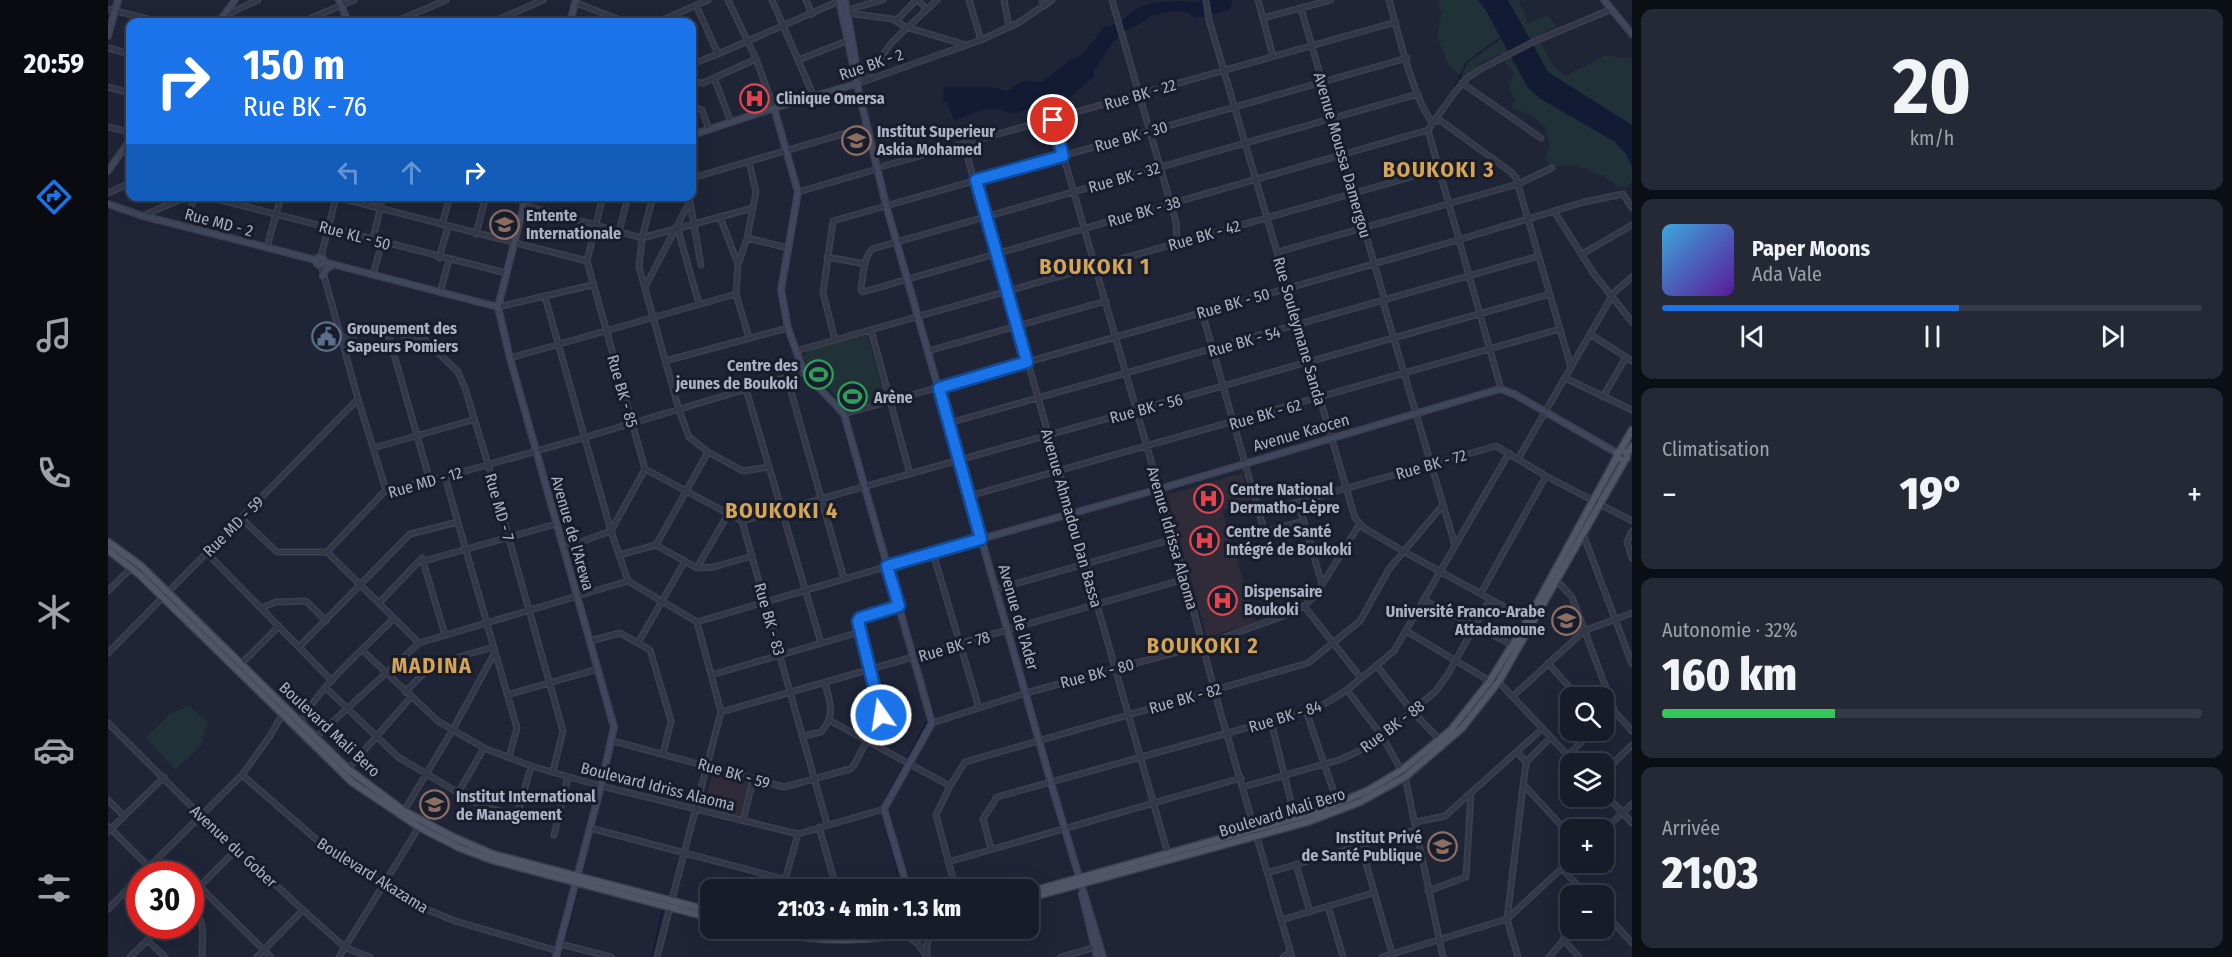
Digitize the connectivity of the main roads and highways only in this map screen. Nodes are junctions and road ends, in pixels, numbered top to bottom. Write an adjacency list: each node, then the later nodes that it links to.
1 (1632, 430): 3 (main road, Boulevard Mali Bero)
2 (1632, 446): 4 (main road, Boulevard Mali Bero)
3 (1618, 454): 4 (main road); 5 (main road, Boulevard Mali Bero)
4 (1626, 457): 5 (main road, Boulevard Mali Bero)
5 (1596, 502): 8 (main road, Boulevard Mali Bero); 8 (main road, Boulevard Mali Bero)
6 (108, 542): 10 (main road, Boulevard Mali Bero)
7 (108, 550): 10 (main road, Boulevard Mali Bero)
8 (1569, 552): 9 (main road, Boulevard Mali Bero)
9 (1563, 562): 11 (main road, Boulevard Mali Bero); 11 (main road, Boulevard Mali Bero)
10 (165, 595): 12 (main road, Boulevard Mali Bero)
11 (1530, 622): 13 (main road, Boulevard Mali Bero); 13 (main road, Boulevard Mali Bero)
12 (219, 647): 14 (main road, Boulevard Mali Bero); 14 (main road, Boulevard Mali Bero)
13 (1494, 679): 16 (main road, Boulevard Mali Bero); 16 (main road, Boulevard Mali Bero)
14 (345, 771): 15 (main road, Boulevard Mali Bero); 15 (main road, Boulevard Mali Bero)
15 (420, 825): 17 (main road, Boulevard Mali Bero)
16 (1256, 833): 18 (main road, Boulevard Mali Bero); 18 (main road, Boulevard Mali Bero)
17 (577, 879): 21 (main road, Boulevard Mali Bero); 22 (main road, Boulevard Mali Bero)
18 (1080, 881): 19 (main road, Boulevard Mali Bero); 20 (main road, Boulevard Mali Bero)
19 (1039, 890)
20 (1039, 895)
21 (700, 908)
22 (700, 915)
23 (810, 939): 24 (main road)
24 (859, 939)

